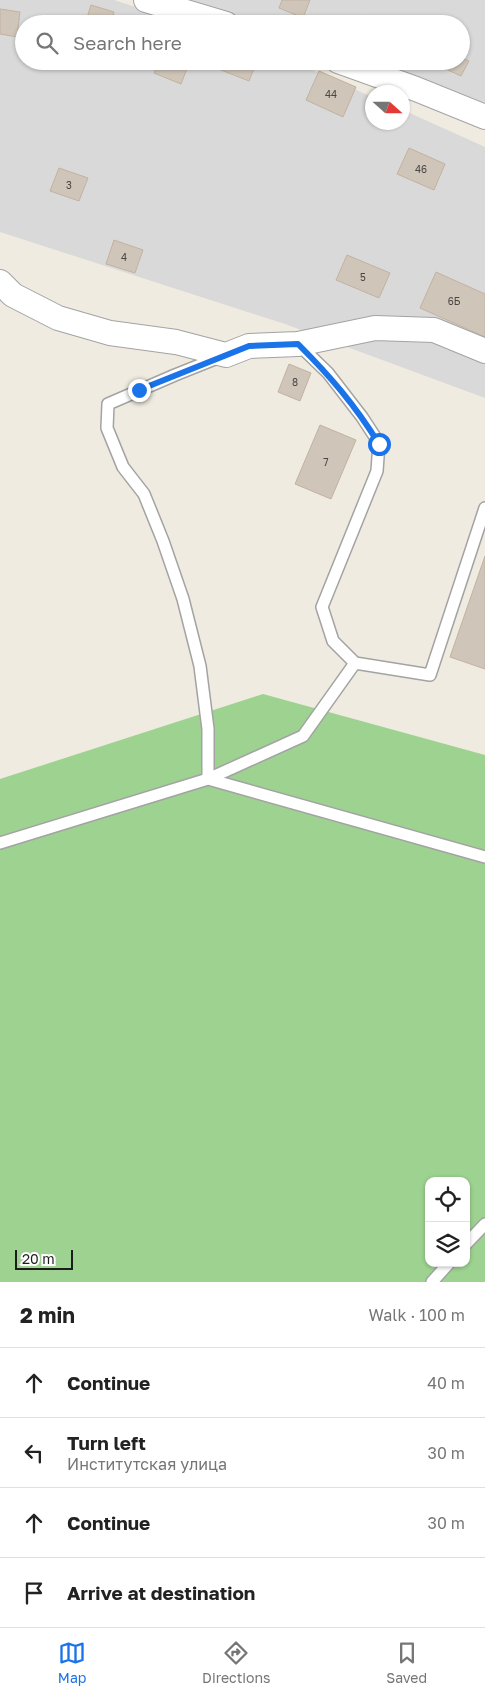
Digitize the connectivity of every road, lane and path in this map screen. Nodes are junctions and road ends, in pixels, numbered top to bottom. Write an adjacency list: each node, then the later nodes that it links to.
1 (146, 0): 2 (street)
2 (196, 15)
3 (364, 70): 4 (street)
4 (485, 118)
5 (0, 282): 8 (street)
6 (298, 344): 7 (street); 8 (street); 10 (lane)
7 (485, 352)
8 (226, 355): 11 (lane)
9 (485, 508): 10 (lane)
10 (355, 663): 11 (lane)
11 (208, 779): 12 (lane); 13 (lane)
12 (0, 843)
13 (485, 857)
14 (485, 1224): 15 (lane)
15 (470, 1240)
16 (445, 1267): 17 (lane)
17 (432, 1282)

